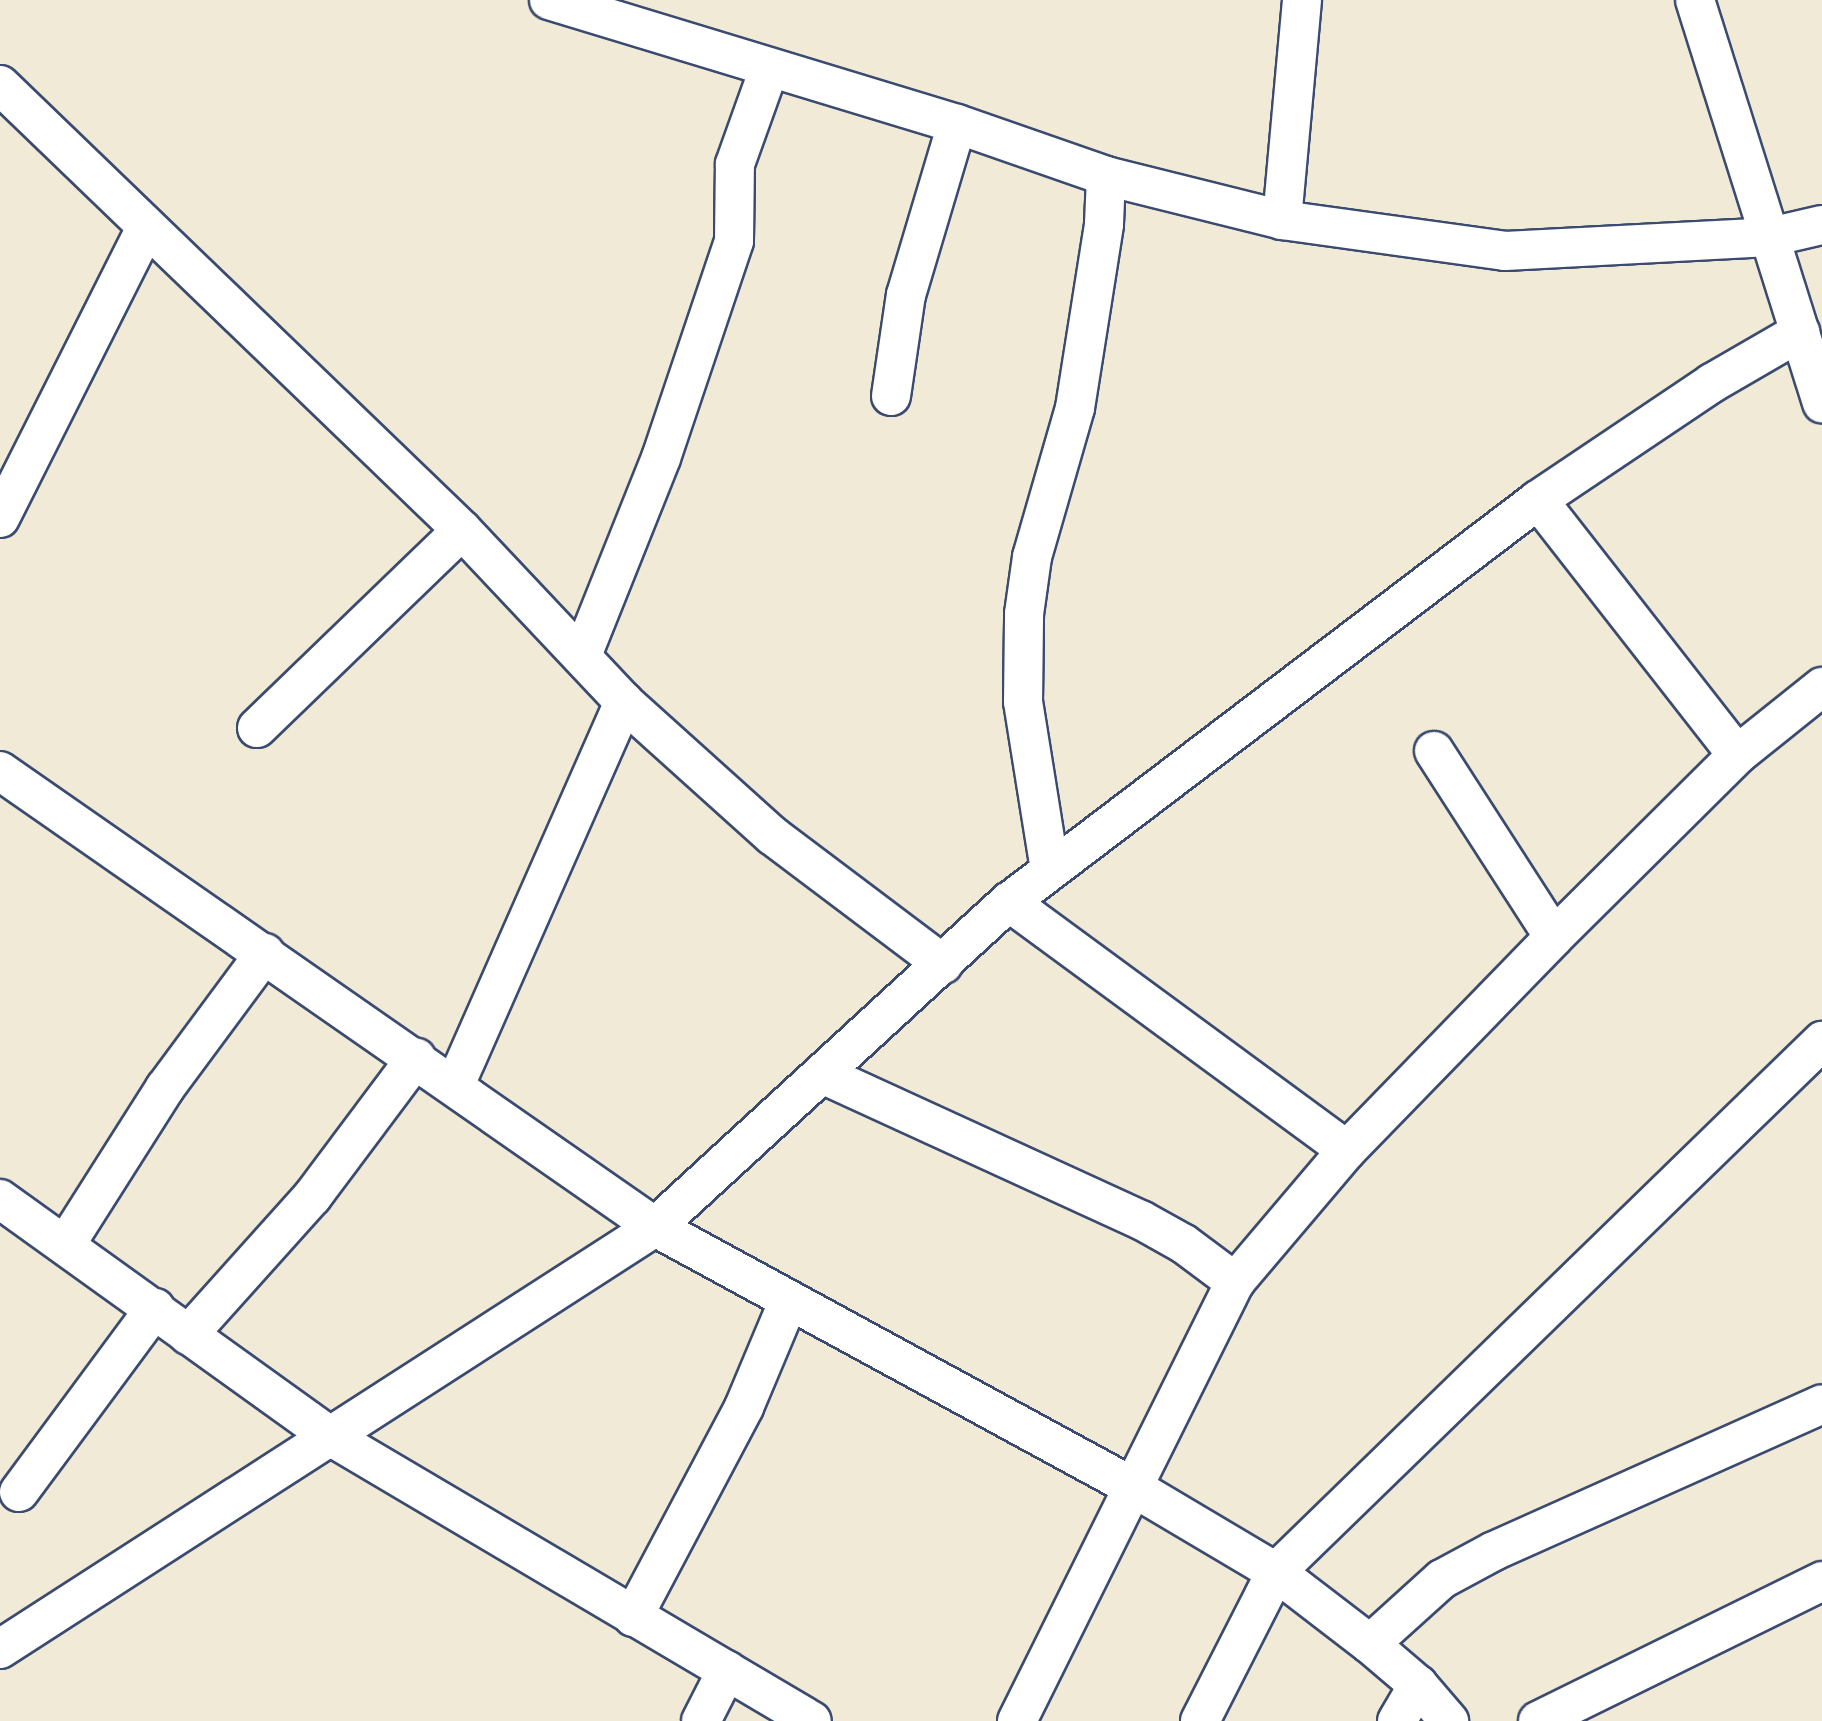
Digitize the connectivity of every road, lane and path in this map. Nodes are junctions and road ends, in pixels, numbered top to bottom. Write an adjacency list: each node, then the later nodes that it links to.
1 (549, 0): 4 (street)
2 (1302, 0): 9 (street)
3 (1695, 0): 12 (street)
4 (647, 17): 5 (street)
5 (769, 69): 7 (street); 19 (street)
6 (0, 85): 11 (street)
7 (957, 124): 8 (street); 14 (street)
8 (1106, 176): 9 (street); 26 (street)
9 (1282, 220): 12 (street)
10 (1822, 225): 12 (street)
11 (146, 228): 17 (street); 18 (street)
12 (1770, 237): 13 (street)
13 (1800, 332): 15 (street); 16 (street)
14 (891, 396)
15 (1822, 404)
16 (1538, 500): 24 (street); 26 (street)
17 (0, 517)
18 (462, 530): 19 (street); 22 (street)
19 (583, 653): 21 (street)
20 (1822, 687): 24 (street)
21 (624, 702): 30 (street); 34 (street)
22 (257, 728)
23 (1434, 751): 28 (street)
24 (1737, 755): 28 (street)
25 (0, 771): 29 (street)
26 (1050, 870): 27 (street)
27 (1009, 902): 30 (street); 35 (street)
28 (1554, 937): 35 (street)
29 (265, 953): 32 (street); 38 (street)
30 (943, 964): 33 (street)
31 (1822, 1041): 47 (street)
32 (415, 1058): 34 (street); 42 (street)
33 (824, 1074): 37 (street); 39 (street)
34 (456, 1085): 37 (street)
35 (1347, 1150): 39 (street)
36 (0, 1199): 38 (street)
37 (655, 1227): 40 (street); 44 (street)
38 (66, 1244): 41 (street)
39 (1235, 1282): 45 (street)
40 (789, 1300): 45 (street); 49 (street)
41 (155, 1308): 42 (street); 46 (street)
42 (188, 1335): 44 (street)
43 (1822, 1404): 50 (street)
44 (333, 1438): 49 (street); 51 (street)
45 (1131, 1486): 47 (street); 56 (street)
46 (19, 1492)
47 (1276, 1572): 50 (street); 57 (street)
48 (1822, 1581): 60 (street)
49 (633, 1617): 52 (street)
50 (1370, 1644): 53 (street)
51 (0, 1649)
52 (727, 1670): 54 (street); 55 (street)
53 (1418, 1685): 58 (street); 59 (street)
54 (701, 1721)
55 (812, 1721)
56 (1017, 1721)
57 (1199, 1721)
58 (1396, 1721)
59 (1449, 1721)
60 (1538, 1721)

